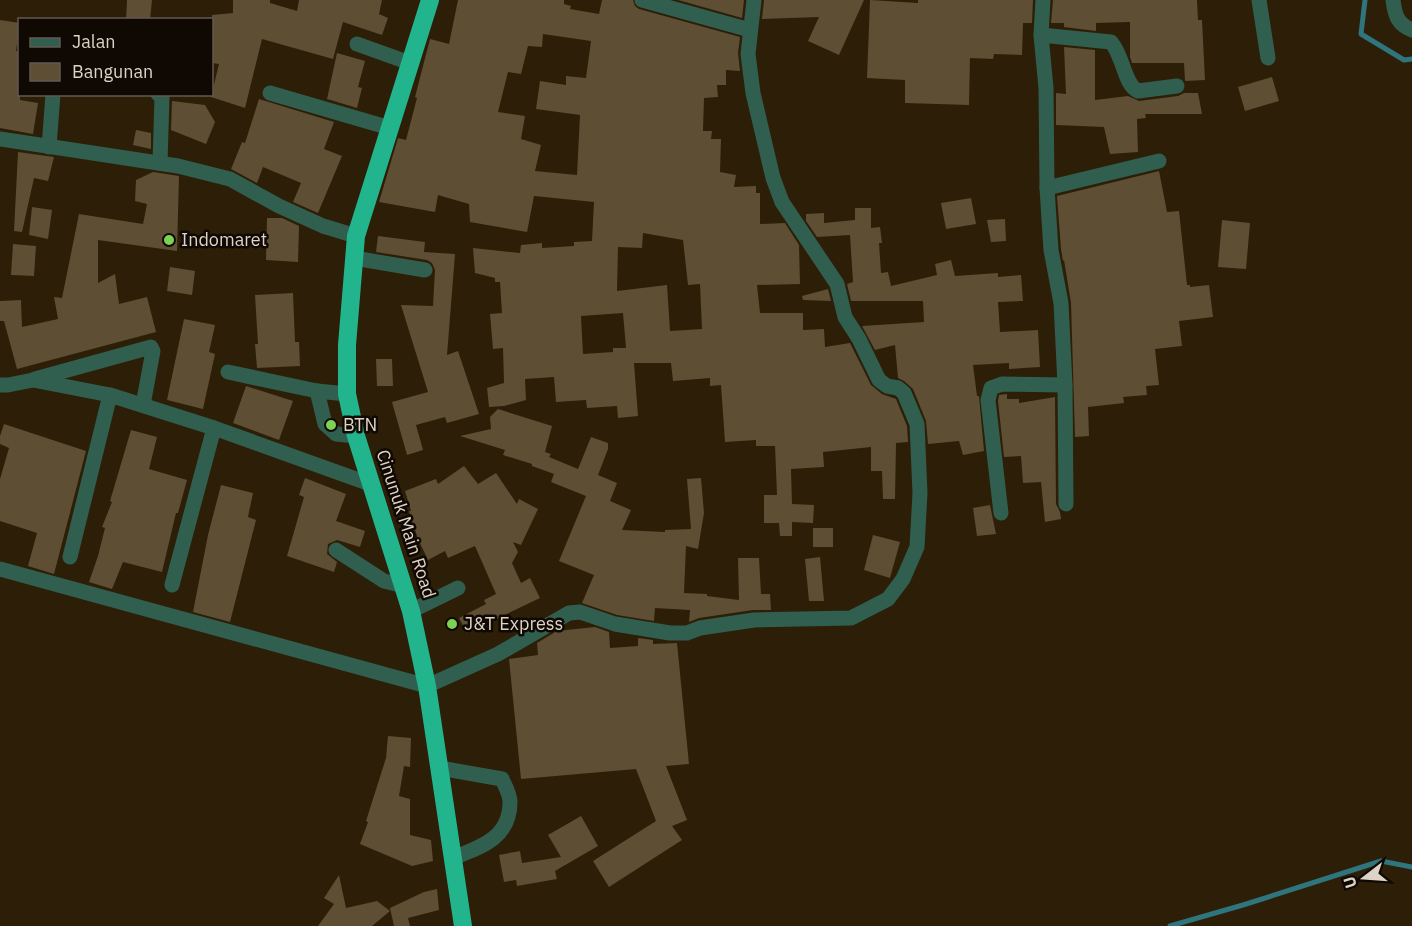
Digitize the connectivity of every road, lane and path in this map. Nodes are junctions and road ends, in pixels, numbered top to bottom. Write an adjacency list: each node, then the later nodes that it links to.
1 (430, 0): 12 (highway, Cinunuk Main Road)
2 (642, 0): 7 (street)
3 (754, 0): 7 (street)
4 (1043, 0): 9 (street)
5 (1259, 0): 11 (street)
6 (1393, 0): 8 (street)
7 (750, 30): 46 (street)
8 (1412, 30)
9 (1041, 35): 13 (street); 22 (street)
10 (357, 44): 12 (street)
11 (1268, 58)
12 (410, 63): 17 (highway, Cinunuk Main Road)
13 (1177, 86)
14 (270, 93): 17 (street)
15 (53, 96): 19 (street)
16 (160, 96): 21 (street)
17 (390, 128): 23 (highway, Cinunuk Main Road)
18 (0, 139): 19 (street)
19 (49, 147): 21 (street)
20 (1159, 160): 22 (street)
21 (160, 164): 23 (street)
22 (1047, 188): 28 (street)
23 (356, 236): 24 (highway, Cinunuk Main Road)
24 (354, 258): 25 (street); 32 (highway, Cinunuk Main Road)
25 (425, 270)
26 (228, 372): 30 (street)
27 (33, 380): 29 (street); 31 (street); 33 (street)
28 (1065, 385): 37 (street); 38 (street)
29 (1, 387)
30 (317, 391): 32 (street); 35 (street)
31 (110, 394): 33 (street); 40 (street)
32 (347, 394): 35 (highway, Cinunuk Main Road)
33 (143, 405): 34 (street)
34 (214, 428): 36 (street); 42 (street)
35 (356, 436): 36 (highway, Cinunuk Main Road)
36 (370, 484): 43 (highway, Cinunuk Main Road)
37 (1066, 504)
38 (1001, 513)
39 (336, 550): 43 (street)
40 (70, 557)
41 (0, 569): 46 (street)
42 (172, 585)
43 (404, 586): 45 (highway, Cinunuk Main Road)
44 (458, 588): 45 (street)
45 (411, 611): 46 (highway, Cinunuk Main Road)
46 (427, 686): 47 (highway, Cinunuk Main Road)
47 (440, 768): 48 (highway, Cinunuk Main Road); 48 (street)
48 (453, 858): 49 (highway, Cinunuk Main Road)
49 (463, 926)

